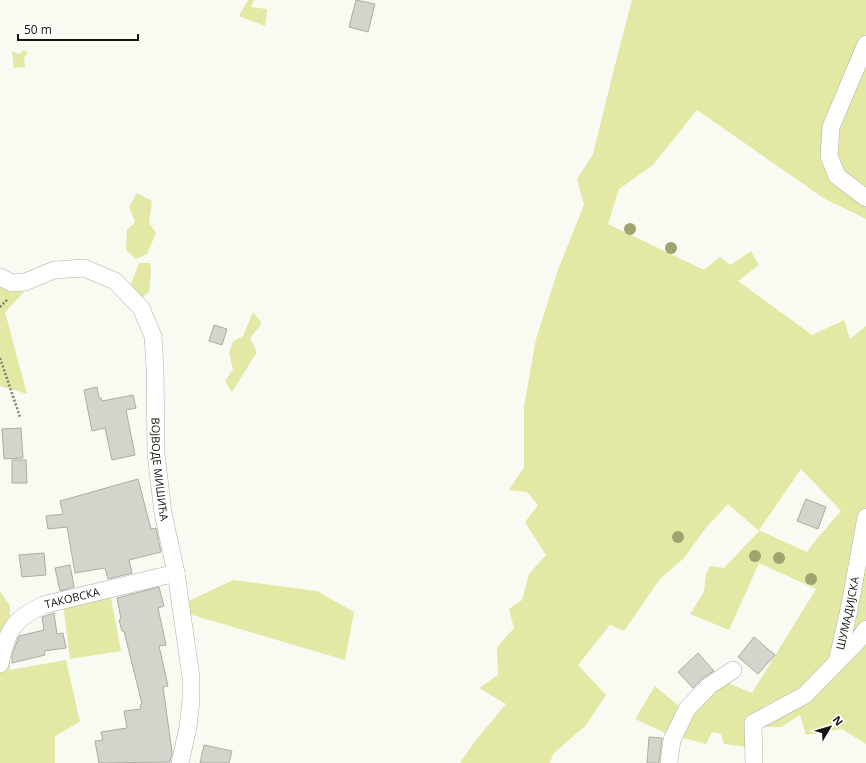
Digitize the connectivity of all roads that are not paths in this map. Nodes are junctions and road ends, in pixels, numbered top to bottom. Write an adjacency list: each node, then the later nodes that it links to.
1 (866, 44): 2 (street)
2 (866, 198)
3 (0, 277): 5 (street, ВОЈВОДЕ МИШИЋА)
4 (866, 517): 7 (street, ШУМАДИЈСКА)
5 (176, 573): 8 (street, ТАКОВСКА); 10 (street, ВОЈВОДЕ МИШИЋА)
6 (866, 629): 7 (street, ШУМАДИЈСКА)
7 (837, 662): 12 (street, ШУМАДИЈСКА)
8 (0, 664)
9 (733, 670): 11 (street)
10 (180, 763)
11 (669, 763)
12 (754, 763)

